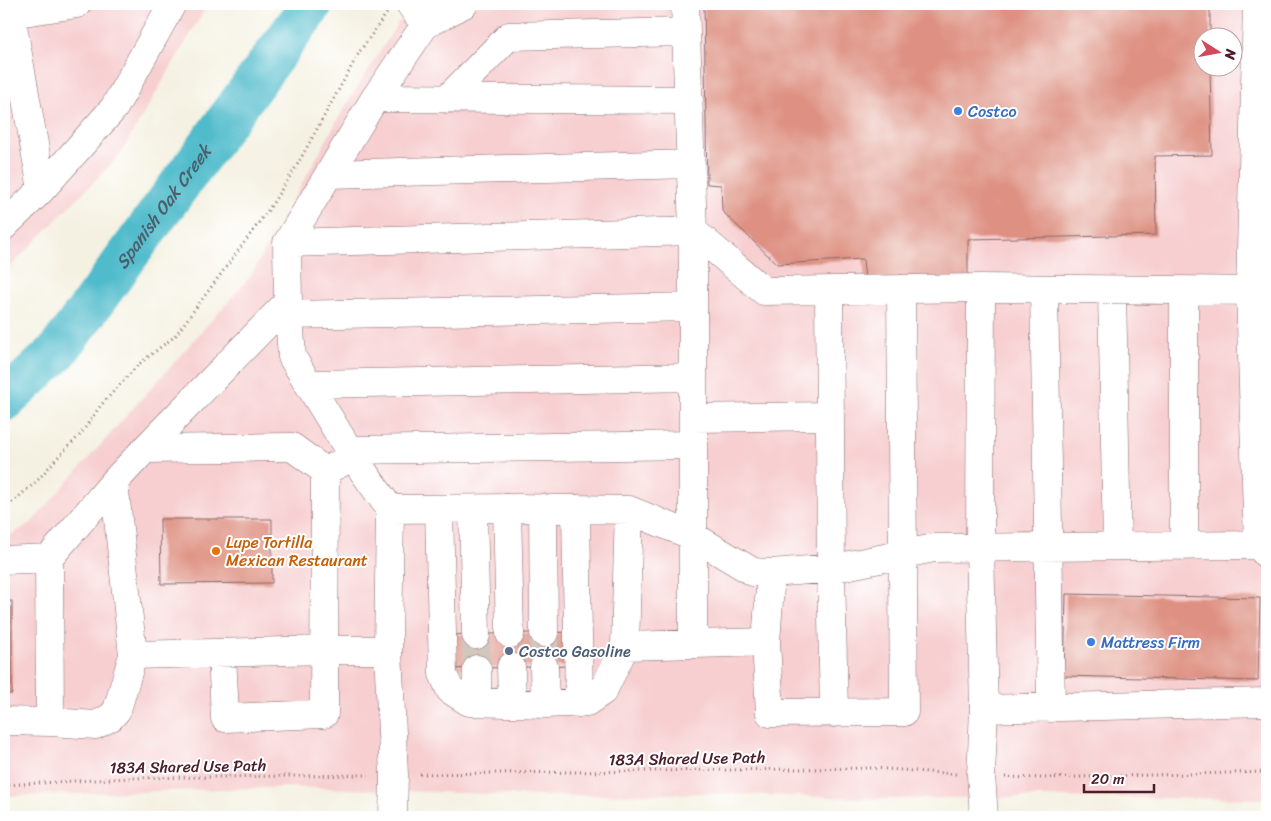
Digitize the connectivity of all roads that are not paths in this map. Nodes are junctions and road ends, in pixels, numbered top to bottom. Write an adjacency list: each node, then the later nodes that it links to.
1 (77, 4): 7 (street)
2 (464, 4): 8 (street)
3 (685, 4): 9 (street)
4 (1257, 4): 25 (street)
5 (166, 6): 15 (street)
6 (401, 6): 8 (street)
7 (7, 11): 15 (street)
8 (426, 25): 10 (street)
9 (686, 32): 11 (street); 12 (street)
10 (376, 98): 11 (street); 14 (street)
11 (447, 99): 12 (street)
12 (689, 100): 13 (street)
13 (691, 164): 14 (street); 17 (street)
14 (330, 174): 18 (street)
15 (42, 189): 16 (street)
16 (4, 226)
17 (693, 231): 18 (street); 22 (street); 26 (street)
18 (287, 243): 27 (street)
19 (981, 288): 20 (street); 21 (street); 48 (street)
20 (901, 289): 22 (street); 50 (street)
21 (1044, 289): 23 (street); 47 (street)
22 (829, 290): 30 (street)
23 (1112, 290): 24 (street); 45 (street)
24 (1184, 291): 25 (street); 46 (street)
25 (1258, 292): 49 (street)
26 (693, 307): 27 (street); 28 (street)
27 (289, 309): 29 (street); 33 (street)
28 (693, 377): 29 (street); 31 (street)
29 (310, 384): 34 (street)
30 (830, 416): 31 (street); 53 (street)
31 (693, 418): 32 (street)
32 (693, 445): 34 (street); 44 (street)
33 (145, 449): 35 (street); 36 (street)
34 (352, 453): 35 (street); 40 (street)
35 (325, 471): 61 (street)
36 (114, 482): 51 (street); 64 (street)
37 (474, 508): 38 (street); 41 (street); 57 (street)
38 (508, 508): 39 (street); 56 (street)
39 (543, 508): 42 (street); 55 (street)
40 (390, 509): 41 (street); 62 (street)
41 (439, 509): 68 (street)
42 (576, 509): 43 (street); 71 (street)
43 (629, 510): 44 (street); 60 (street)
44 (693, 536): 54 (street); 59 (street)
45 (1117, 546): 46 (street); 47 (street)
46 (1184, 546): 49 (street)
47 (1049, 547): 48 (street); 73 (street)
48 (980, 548): 50 (street); 74 (street)
49 (1262, 550)
50 (903, 554): 53 (street); 75 (street)
51 (49, 558): 52 (street); 77 (street)
52 (4, 560)
53 (830, 568): 54 (street); 75 (street)
54 (771, 574): 58 (street)
55 (544, 633)
56 (510, 634)
57 (476, 635)
58 (766, 642): 59 (street); 75 (street)
59 (693, 644): 60 (street)
60 (625, 646): 71 (street)
61 (325, 650): 62 (street); 63 (street); 63 (street)
62 (388, 650): 78 (street)
63 (222, 653): 64 (street)
64 (133, 655): 77 (street)
65 (511, 667): 70 (street)
66 (544, 667): 72 (street)
67 (477, 668): 68 (street)
68 (477, 702): 70 (street)
69 (1267, 702): 73 (street)
70 (512, 703): 72 (street)
71 (579, 703): 72 (street)
72 (545, 704)
73 (1051, 708): 74 (street)
74 (984, 710): 79 (street)
75 (834, 713)
76 (4, 721): 77 (street)
77 (50, 722)
78 (393, 817)
79 (984, 817)

